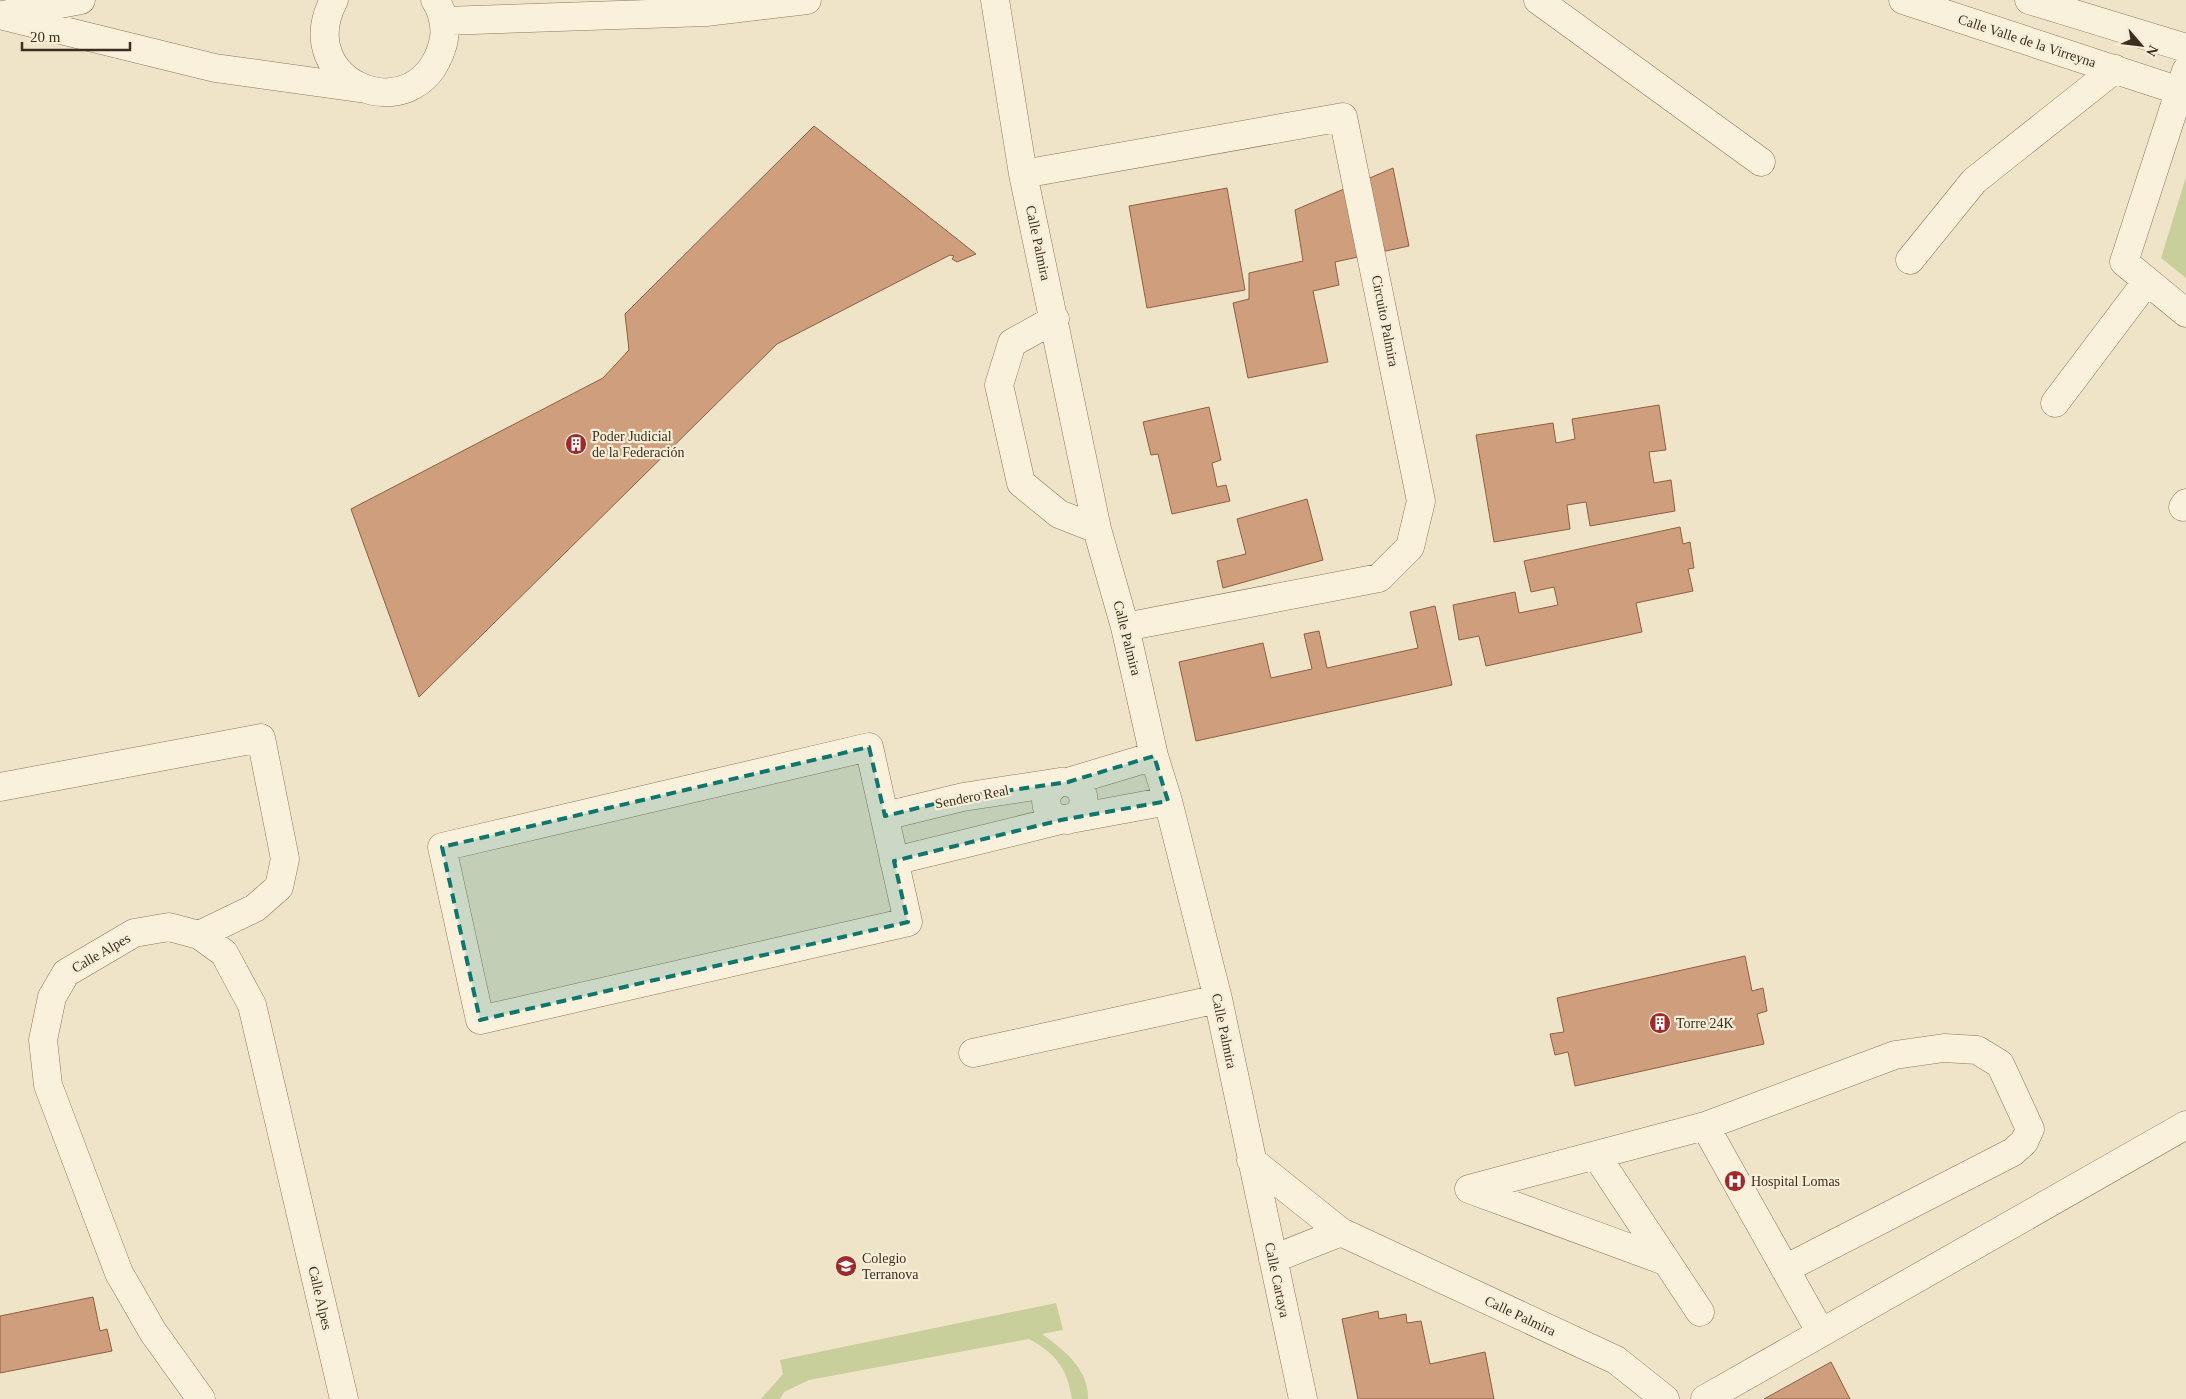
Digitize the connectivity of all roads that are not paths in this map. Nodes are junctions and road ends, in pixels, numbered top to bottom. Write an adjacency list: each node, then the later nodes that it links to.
1 (81, 0): 9 (street)
2 (334, 0): 13 (street)
3 (807, 0): 8 (street)
4 (995, 0): 15 (street, Calle Palmira)
5 (1538, 0): 14 (street)
6 (1903, 0): 11 (street, Calle Valle de la Virreyna)
7 (2029, 0): 10 (street)
8 (440, 10): 13 (street)
9 (0, 16): 13 (street)
10 (2186, 48)
11 (2115, 69): 12 (street, Calle Valle de la Virreyna); 16 (street)
12 (2184, 85): 17 (street, Calle Valle de la Virreyna)
13 (366, 89)
14 (1761, 162)
15 (1023, 174): 19 (street, Calle Palmira); 22 (street, Circuito Palmira)
16 (1910, 260)
17 (2146, 281): 18 (street, Calle Valle de la Virreyna); 20 (street)
18 (2186, 313)
19 (1055, 320): 21 (street, Calle Palmira); 21 (street)
20 (2054, 403)
21 (1097, 529): 22 (street, Calle Palmira)
22 (1125, 627): 23 (street, Calle Palmira)
23 (1154, 756): 24 (street, Sendero Real); 26 (street, Calle Palmira)
24 (1064, 782): 27 (street, Sendero Real); 28 (street)
25 (0, 787): 30 (street)
26 (1168, 801): 28 (street); 31 (street, Calle Palmira)
27 (885, 816): 29 (street); 29 (street)
28 (1068, 819): 29 (street)
29 (894, 862)
30 (199, 935): 44 (street, Calle Alpes); 45 (street, Calle Alpes)
31 (1218, 999): 32 (street); 36 (street, Calle Palmira)
32 (973, 1053)
33 (2186, 1125): 42 (street)
34 (1705, 1126): 35 (street); 40 (street); 40 (street)
35 (1596, 1155): 39 (street); 39 (street)
36 (1251, 1160): 37 (street, Calle Palmira); 38 (street, Calle Cartaya)
37 (1341, 1232): 38 (street); 43 (street, Calle Palmira)
38 (1273, 1258): 46 (street, Calle Cartaya)
39 (1665, 1261): 41 (street)
40 (1785, 1269): 42 (street)
41 (1700, 1312)
42 (1821, 1333): 49 (street)
43 (1595, 1350): 47 (street); 48 (street, Calle Palmira)
44 (201, 1399)
45 (344, 1399)
46 (1304, 1399)
47 (1632, 1399)
48 (1665, 1399)
49 (1705, 1399)

